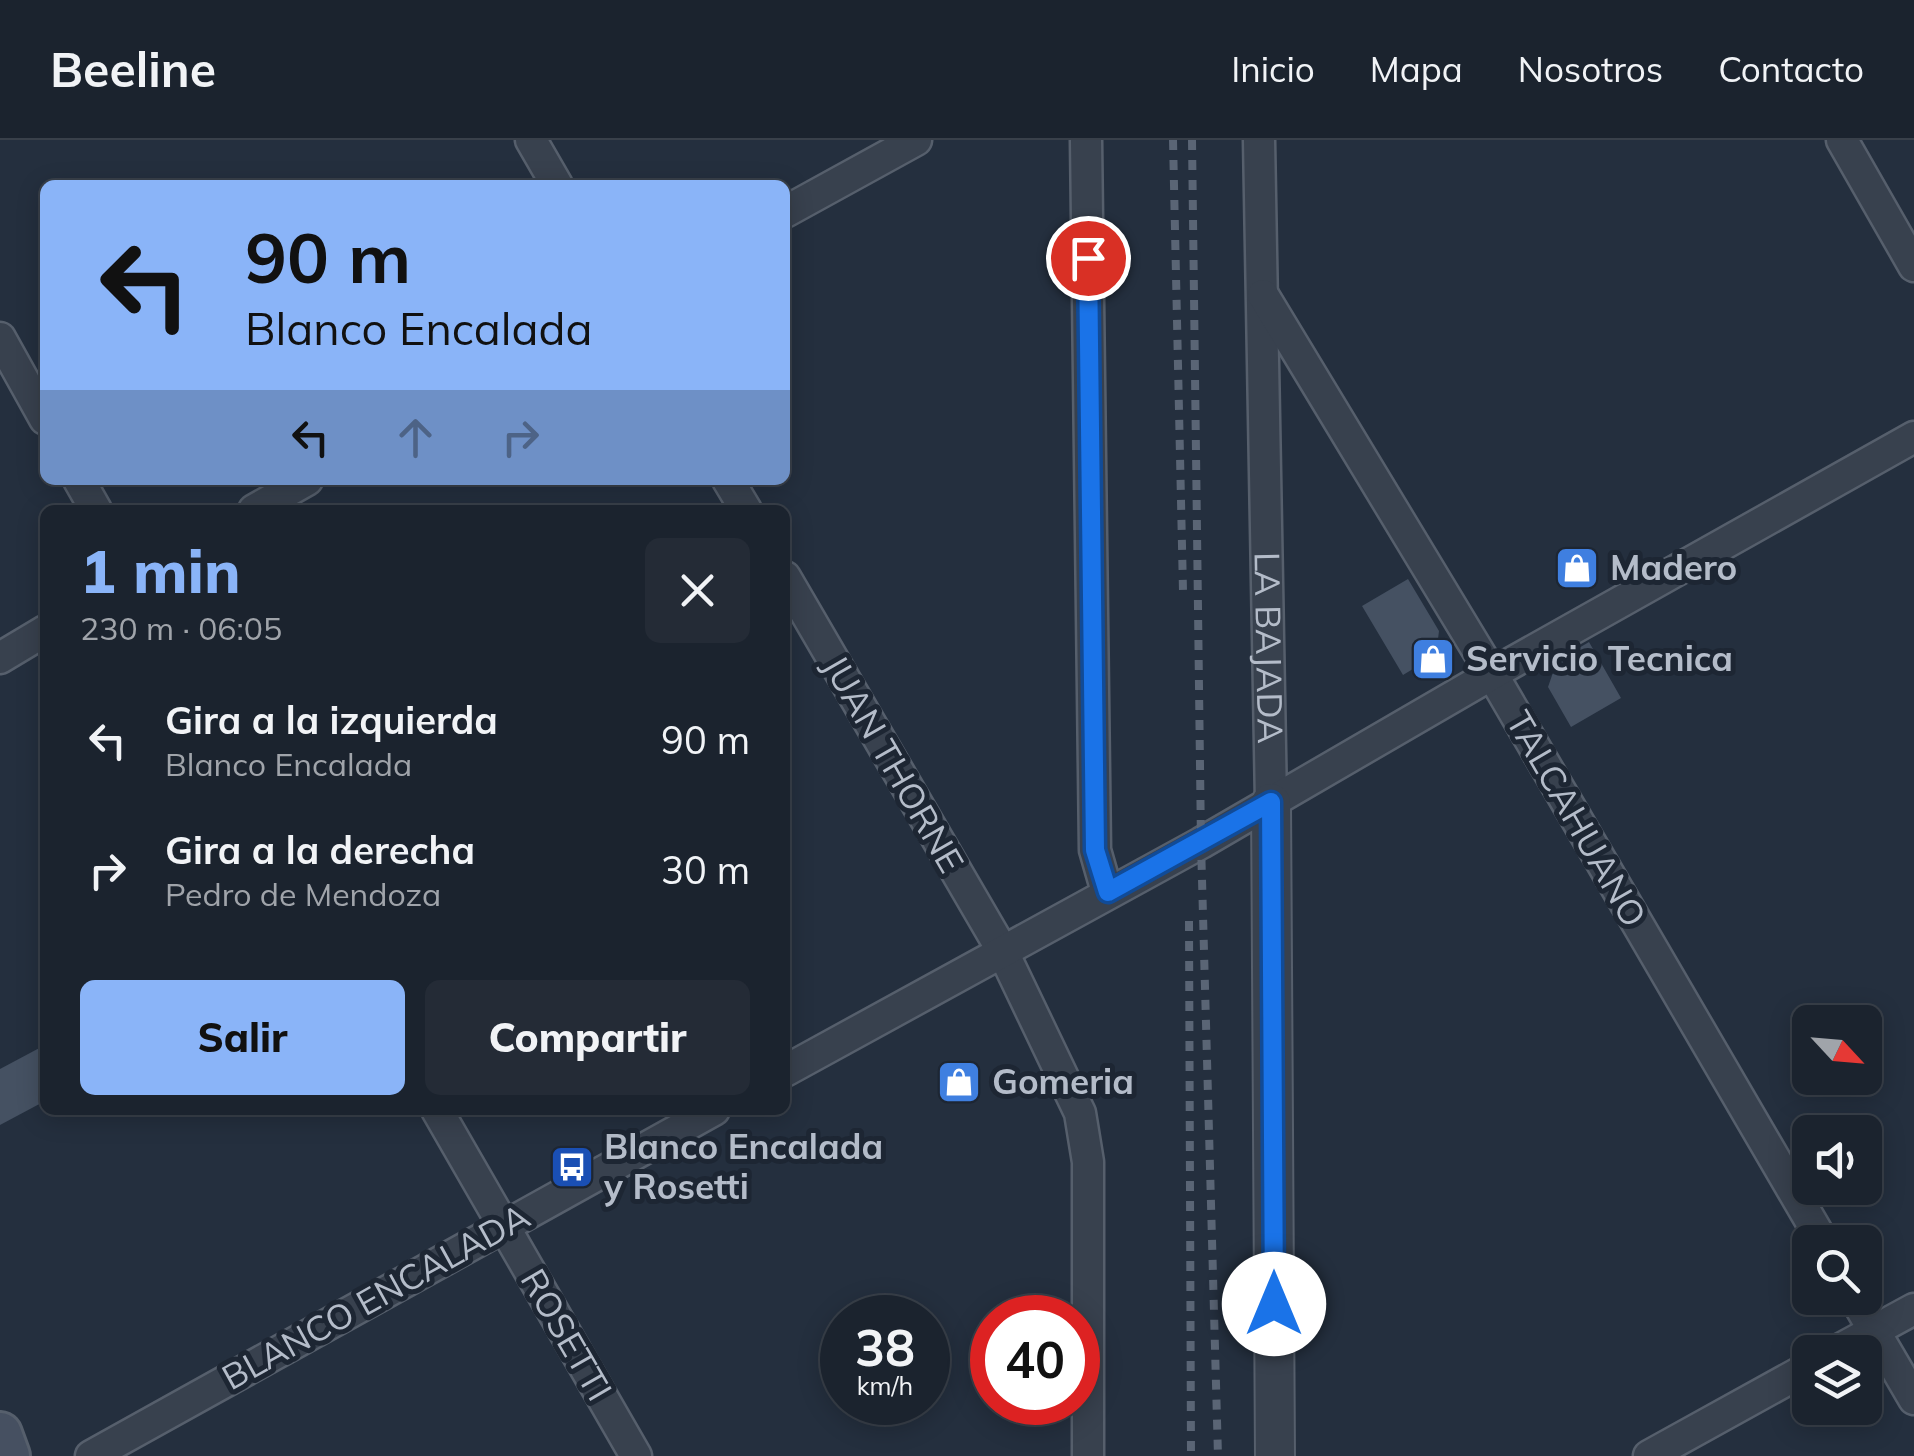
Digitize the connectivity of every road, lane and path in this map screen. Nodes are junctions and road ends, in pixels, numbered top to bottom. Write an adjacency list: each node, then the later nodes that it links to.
1 (531, 140): 6 (street)
2 (916, 140): 7 (street)
3 (1086, 140): 20 (street)
4 (1259, 140): 9 (street, LA BAJADA)
5 (1842, 140): 8 (street)
6 (554, 180)
7 (790, 209)
8 (1914, 266)
9 (1264, 295): 18 (street, TALCAHUANO); 19 (street, LA BAJADA)
10 (0, 338): 11 (street)
11 (40, 410)
12 (1914, 438): 18 (street)
13 (298, 485): 14 (street)
14 (263, 505)
15 (790, 587): 21 (street, JUAN THORNE)
16 (40, 634): 17 (street)
17 (0, 658)
18 (1492, 674): 19 (street); 25 (street, TALCAHUANO)
19 (1271, 802): 20 (street); 38 (street, LA BAJADA)
20 (1108, 892): 21 (street)
21 (1002, 950): 22 (street); 37 (street, JUAN THORNE)
22 (790, 1068)
23 (439, 1115): 26 (street, ROSETTI)
24 (705, 1115): 26 (street, BLANCO ENCALADA)
25 (1813, 1225)
26 (502, 1226): 35 (street, BLANCO ENCALADA); 36 (street, ROSETTI)
27 (1914, 1309): 29 (street)
28 (1865, 1315): 29 (street)
29 (1874, 1330): 30 (street); 32 (street)
30 (1865, 1335)
31 (1792, 1376): 39 (street)
32 (1914, 1398)
33 (0, 1434): 34 (main road)
34 (8, 1456)
35 (91, 1456)
36 (636, 1456)
37 (1088, 1456)
38 (1275, 1456)
39 (1649, 1456)

